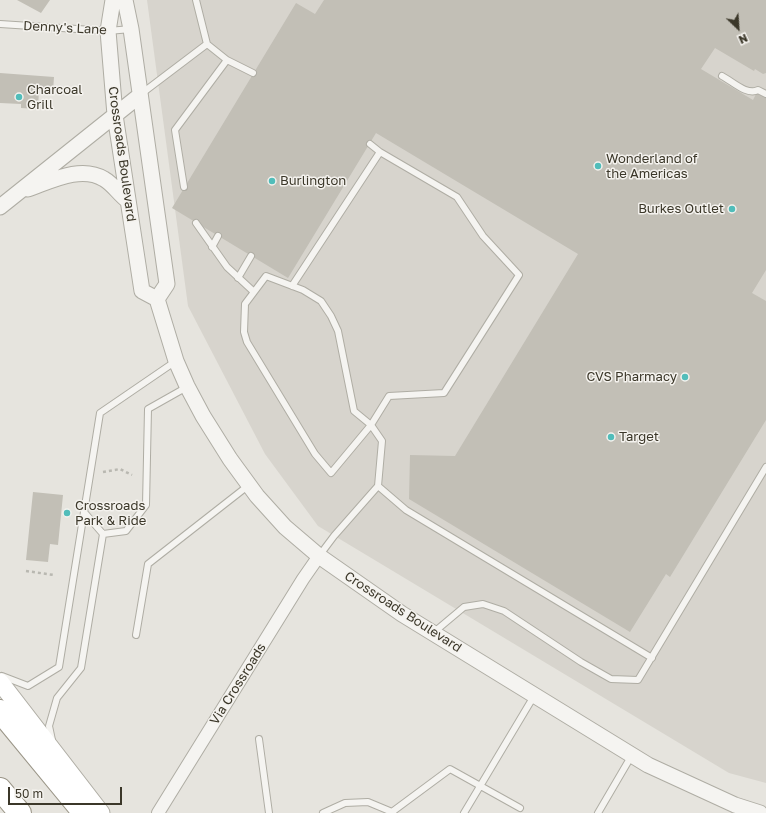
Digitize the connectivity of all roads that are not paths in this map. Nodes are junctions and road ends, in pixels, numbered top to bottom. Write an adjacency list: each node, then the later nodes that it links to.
1 (113, 0): 6 (street, Crossroads Boulevard)
2 (125, 0): 5 (street, Crossroads Boulevard)
3 (196, 0): 7 (lane)
4 (0, 24): 6 (lane, Denny's Lane)
5 (131, 28): 6 (lane, Denny's Lane); 12 (street, Crossroads Boulevard)
6 (108, 31): 13 (street, Crossroads Boulevard)
7 (207, 44): 8 (lane); 12 (lane)
8 (227, 60): 9 (lane); 16 (lane)
9 (253, 73)
10 (722, 76): 11 (lane)
11 (766, 94)
12 (140, 96): 13 (street); 27 (street, Crossroads Boulevard)
13 (115, 115): 17 (street); 18 (street, Crossroads Boulevard)
14 (370, 144): 15 (lane)
15 (380, 152): 25 (lane); 30 (lane)
16 (184, 187)
17 (19, 192): 18 (street); 19 (street)
18 (127, 200): 27 (street, Crossroads Boulevard)
19 (0, 208)
20 (196, 223): 22 (lane)
21 (218, 236): 22 (lane)
22 (212, 247): 24 (lane)
23 (251, 256): 24 (lane)
24 (238, 278): 26 (lane)
25 (292, 286): 26 (lane); 30 (lane)
26 (254, 292): 30 (lane)
27 (157, 299): 28 (street, Crossroads Boulevard)
28 (176, 361): 29 (street, Crossroads Boulevard); 34 (lane)
29 (187, 386): 32 (street, Crossroads Boulevard); 35 (lane)
30 (371, 425): 33 (lane)
31 (766, 467): 39 (lane)
32 (249, 485): 36 (street, Crossroads Boulevard); 38 (lane)
33 (378, 486): 36 (lane); 39 (lane)
34 (84, 512): 35 (lane); 40 (lane)
35 (103, 534): 45 (lane)
36 (319, 556): 37 (street, Crossroads Boulevard); 53 (street, Via Crossroads)
37 (433, 633): 39 (lane); 42 (street, Crossroads Boulevard)
38 (136, 635)
39 (652, 658)
40 (0, 676)
41 (0, 682): 45 (main road)
42 (534, 695): 46 (street, Crossroads Boulevard); 47 (lane)
43 (0, 711): 51 (highway)
44 (259, 739): 54 (lane)
45 (55, 752): 52 (main road)
46 (632, 755): 58 (lane); 59 (street, Crossroads Boulevard)
47 (480, 786): 49 (lane); 56 (lane); 57 (lane)
48 (0, 788): 50 (highway)
49 (520, 808)
50 (20, 813)
51 (84, 813)
52 (101, 813)
53 (158, 813)
54 (269, 813)
55 (323, 813): 56 (lane)
56 (393, 813)
57 (464, 813)
58 (598, 813)
59 (760, 813)

